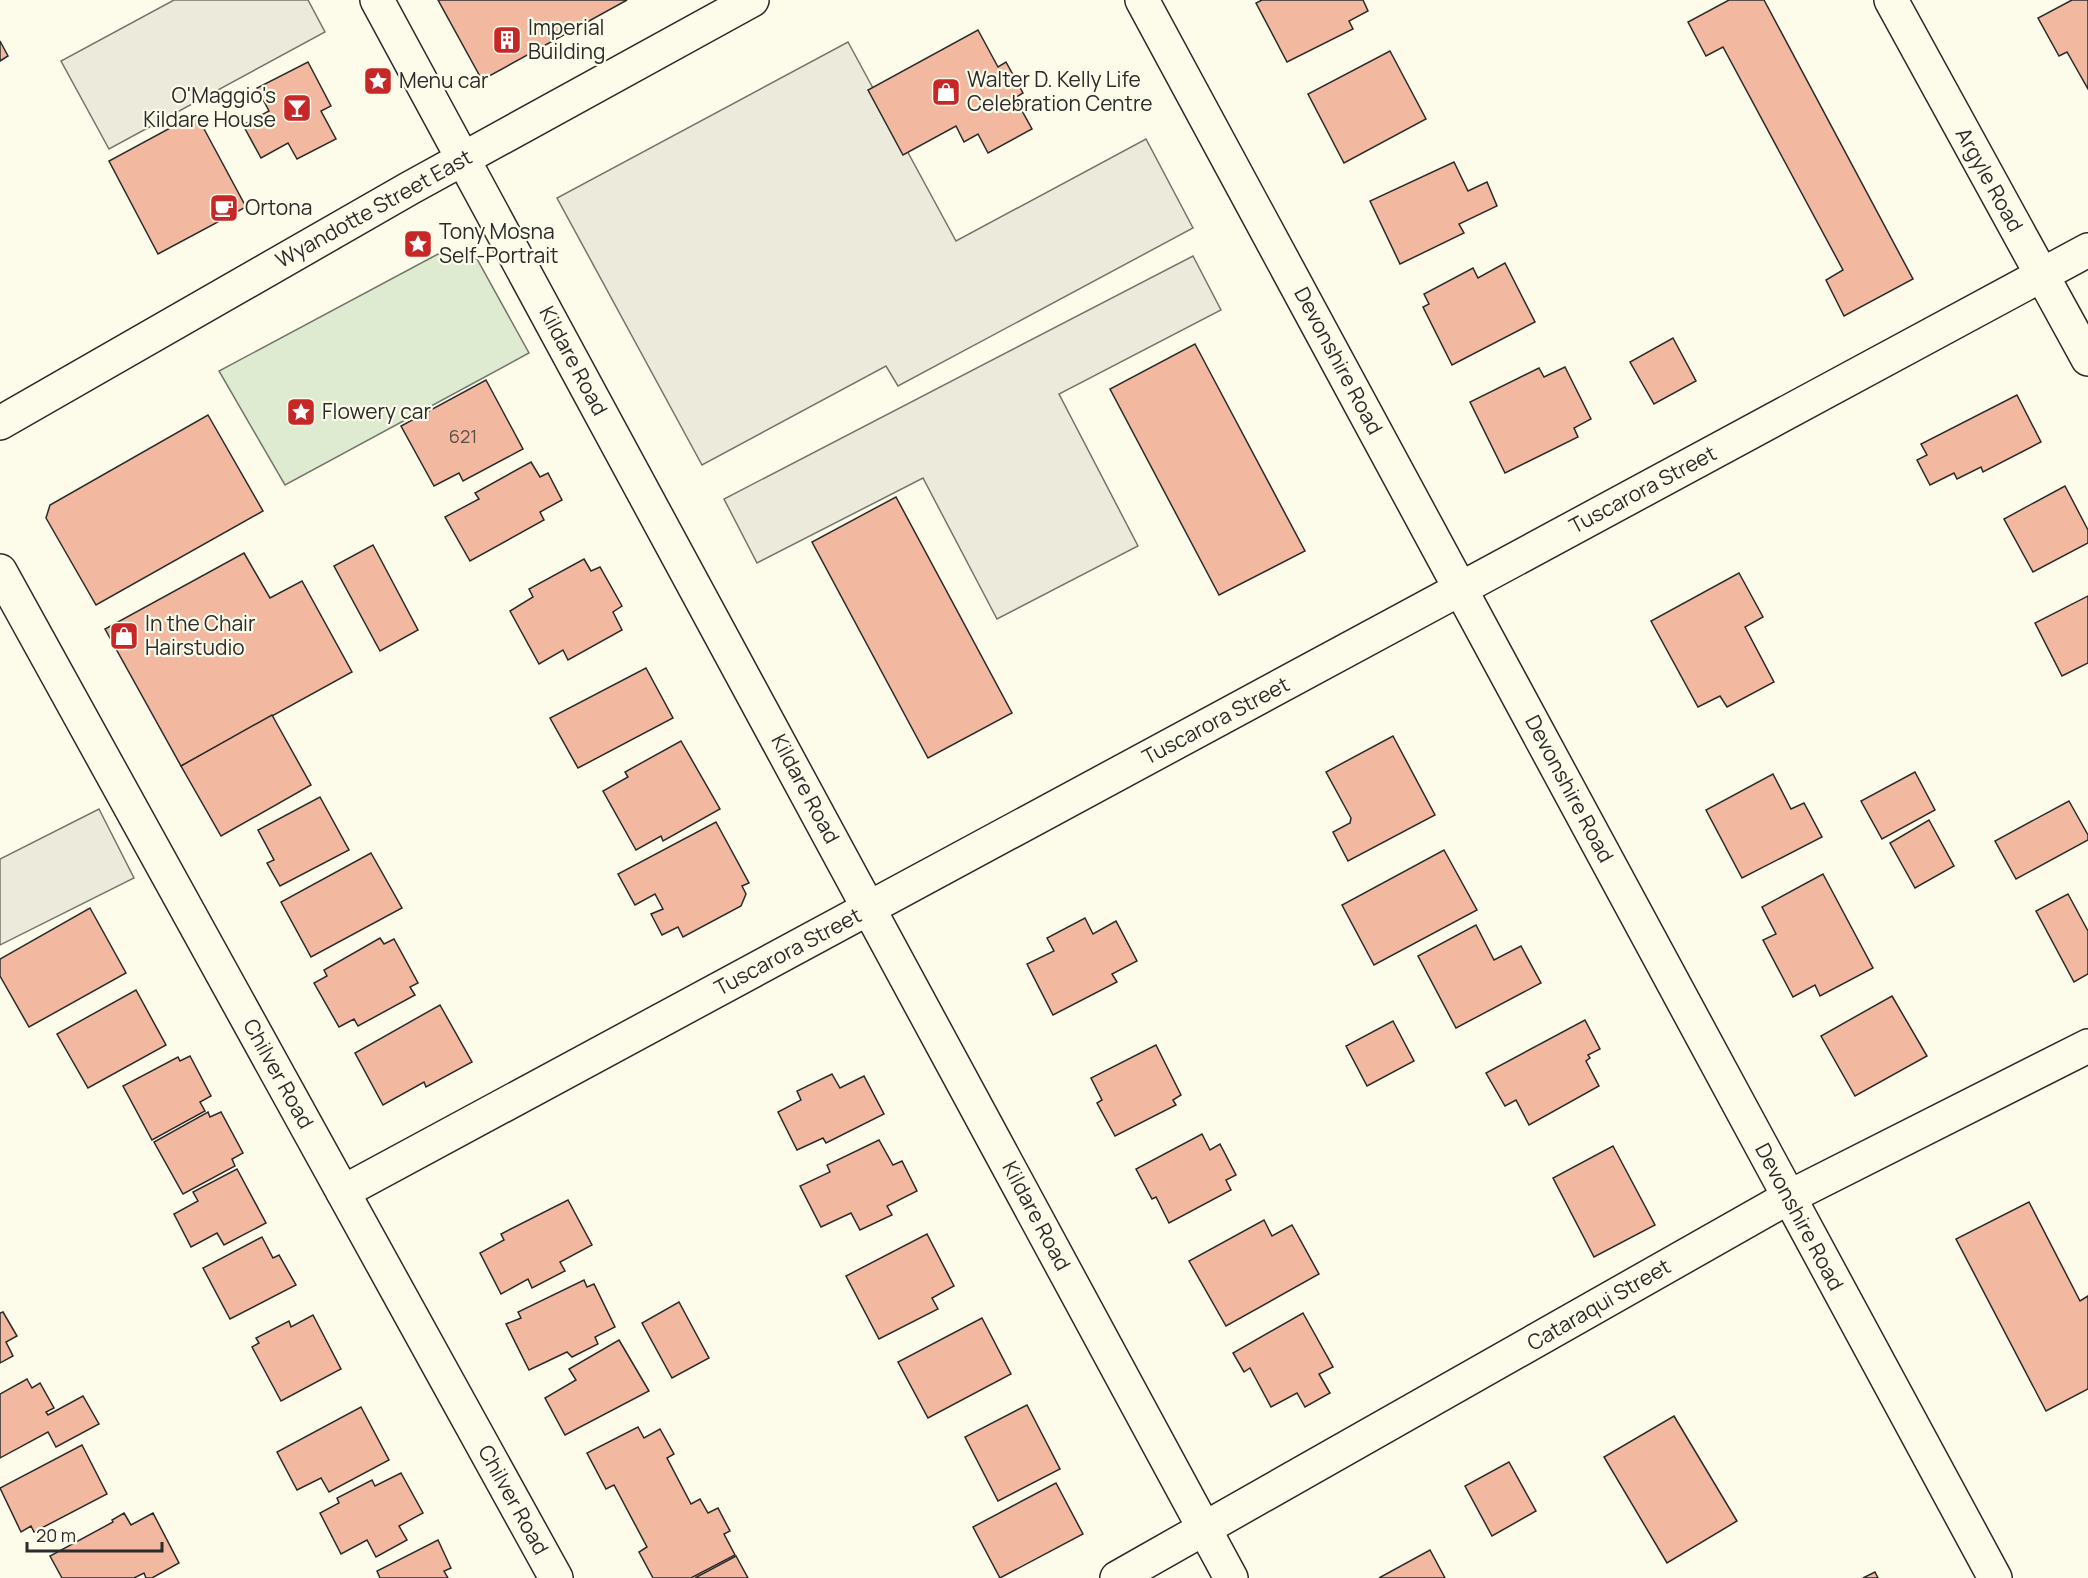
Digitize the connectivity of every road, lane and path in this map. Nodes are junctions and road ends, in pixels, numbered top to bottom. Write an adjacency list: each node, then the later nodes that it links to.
1 (377, 0): 5 (street, Kildare Road)
2 (752, 0): 5 (street, Wyandotte Street East)
3 (1142, 0): 11 (street, Devonshire Road)
4 (1891, 0): 7 (street, Argyle Road)
5 (462, 159): 9 (street, Wyandotte Street East); 12 (street, Kildare Road)
6 (2088, 250): 7 (street, Tuscarora Street)
7 (2042, 275): 8 (street, Argyle Road); 11 (street, Tuscarora Street)
8 (2088, 359)
9 (0, 423)
10 (0, 571): 14 (street, Chilver Road)
11 (1461, 589): 12 (street, Tuscarora Street); 15 (street, Devonshire Road)
12 (870, 908): 14 (street, Tuscarora Street); 16 (street, Kildare Road)
13 (2088, 1046): 15 (street, Cataraqui Street)
14 (343, 1192): 17 (street, Chilver Road)
15 (1789, 1197): 16 (street, Cataraqui Street); 20 (street, Devonshire Road)
16 (1205, 1530): 18 (street, Cataraqui Street); 19 (street, Kildare Road)
17 (556, 1578)
18 (1117, 1578)
19 (1231, 1578)
20 (1995, 1578)

